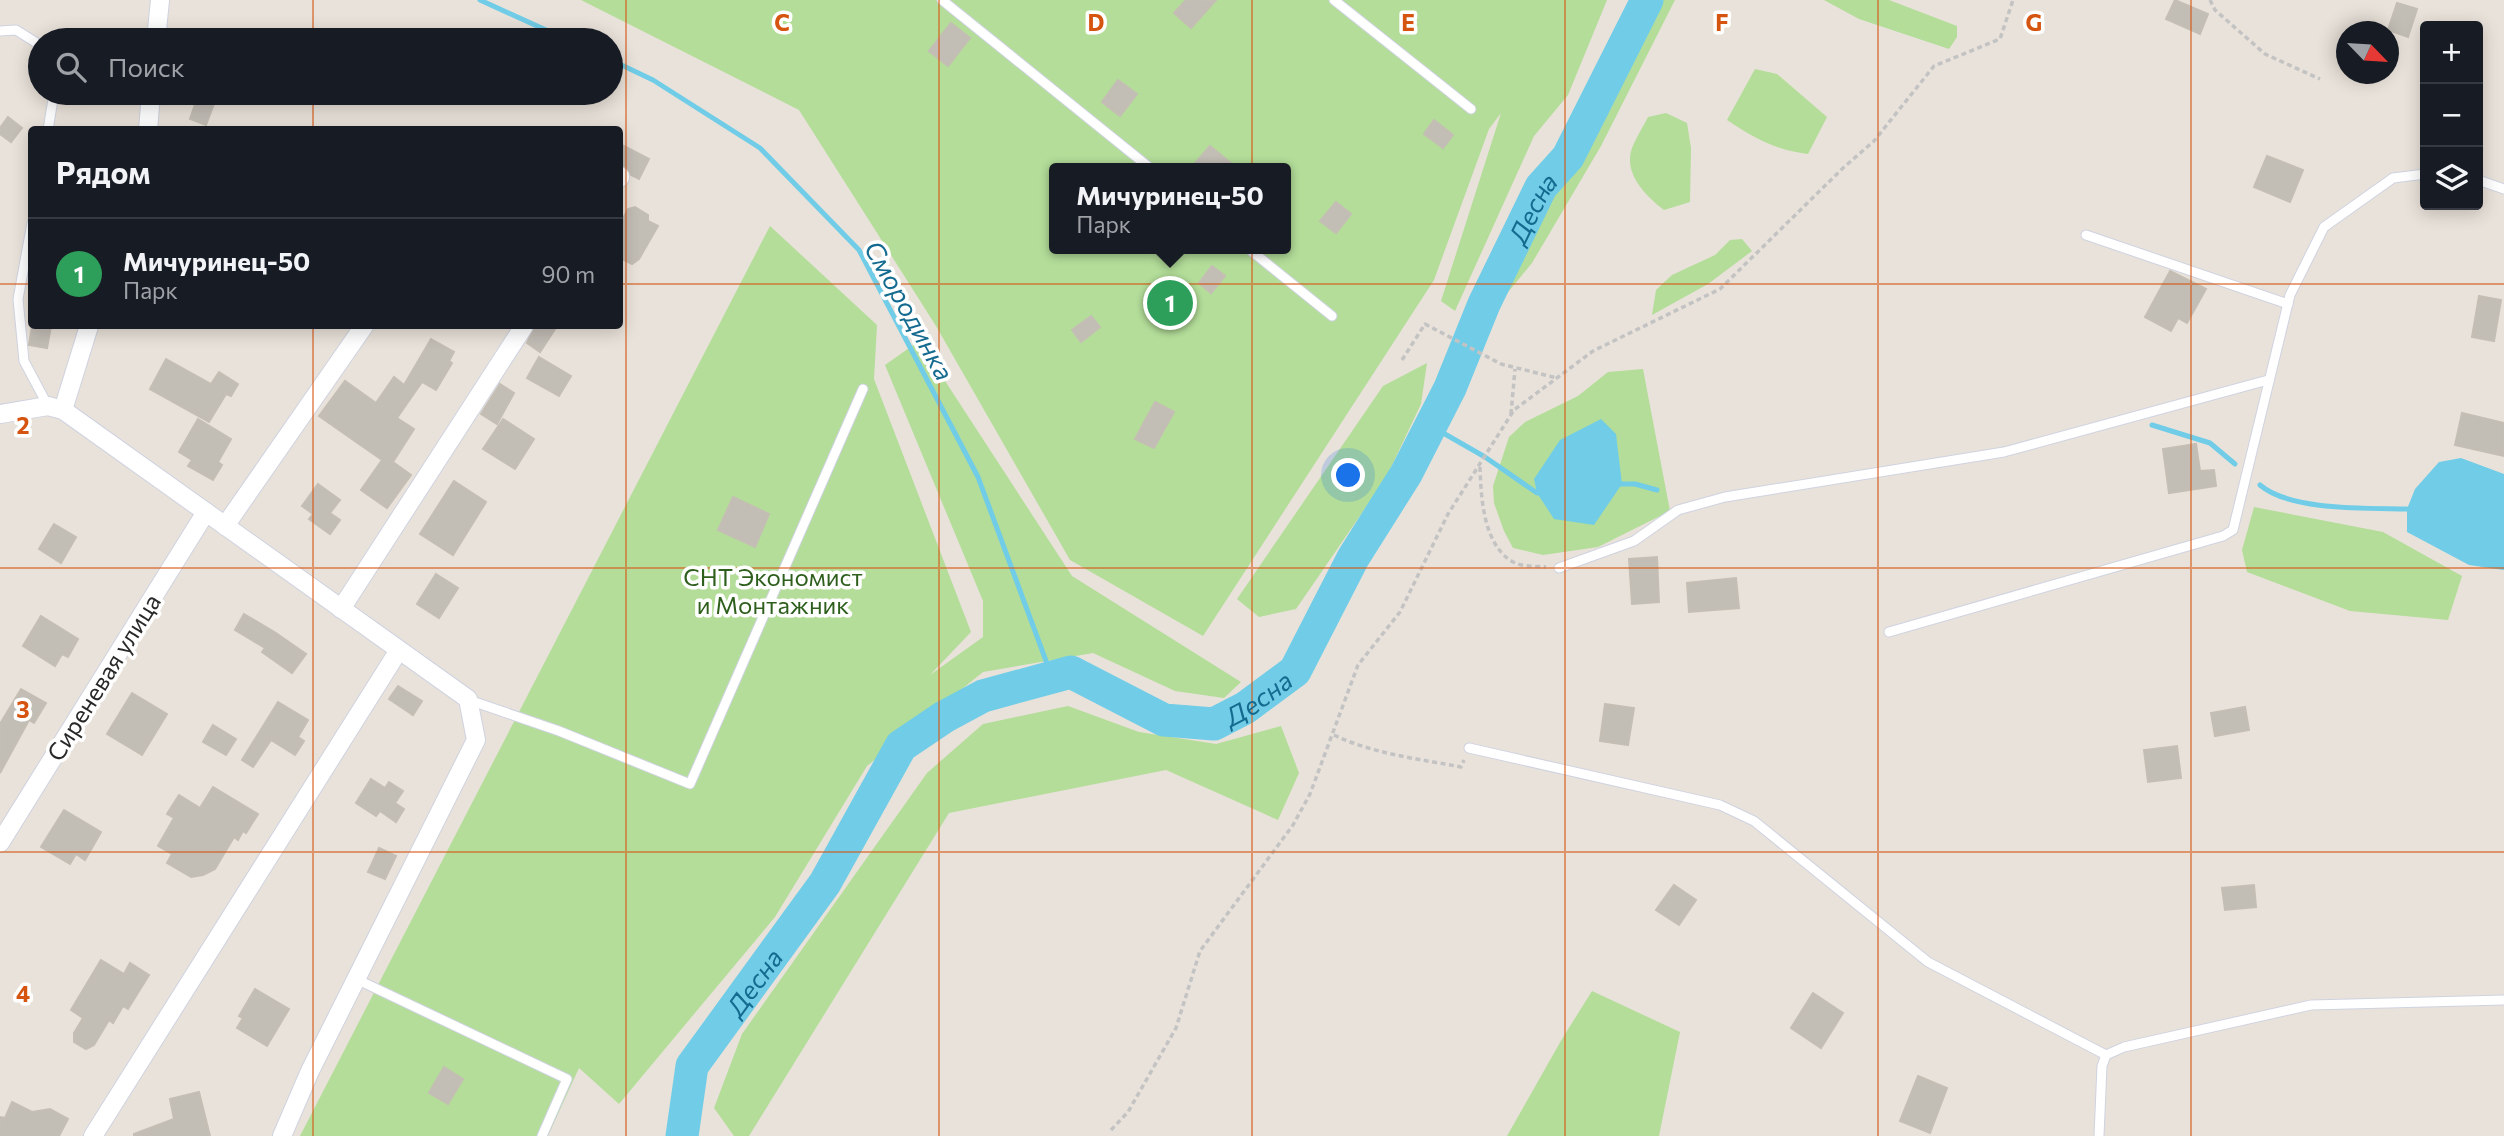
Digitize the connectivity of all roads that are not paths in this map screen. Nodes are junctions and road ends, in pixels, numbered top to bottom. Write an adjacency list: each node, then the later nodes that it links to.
1 (160, 0): 4 (street)
2 (942, 0): 12 (lane)
3 (1334, 0): 9 (lane)
4 (157, 28)
5 (0, 31): 6 (lane)
6 (28, 37)
7 (52, 105): 10 (lane)
8 (151, 105): 11 (street)
9 (1471, 109)
10 (49, 126)
11 (148, 126)
12 (1144, 163)
13 (2420, 175): 19 (lane)
14 (2483, 182): 15 (lane)
15 (2504, 189)
16 (2086, 235): 19 (lane)
17 (28, 245): 26 (lane)
18 (1255, 254): 20 (lane)
19 (2288, 304): 24 (lane)
20 (1332, 316)
21 (88, 329): 26 (street)
22 (363, 329): 29 (street)
23 (522, 329): 31 (street)
24 (2268, 380): 30 (lane); 32 (lane)
25 (863, 389): 34 (lane)
26 (56, 408): 27 (street); 28 (street)
27 (0, 414)
28 (205, 512): 29 (street); 36 (street, Сиреневая улица)
29 (225, 526): 31 (street)
30 (1559, 568)
31 (341, 609): 33 (street)
32 (1889, 632)
33 (399, 650): 34 (street); 40 (street)
34 (468, 699): 37 (street)
35 (1469, 748): 39 (lane)
36 (0, 843)
37 (356, 979): 41 (street); 42 (lane)
38 (2504, 1000): 39 (lane)
39 (2106, 1055): 43 (lane)
40 (93, 1136)
41 (282, 1136)
42 (542, 1136)
43 (2099, 1136)

